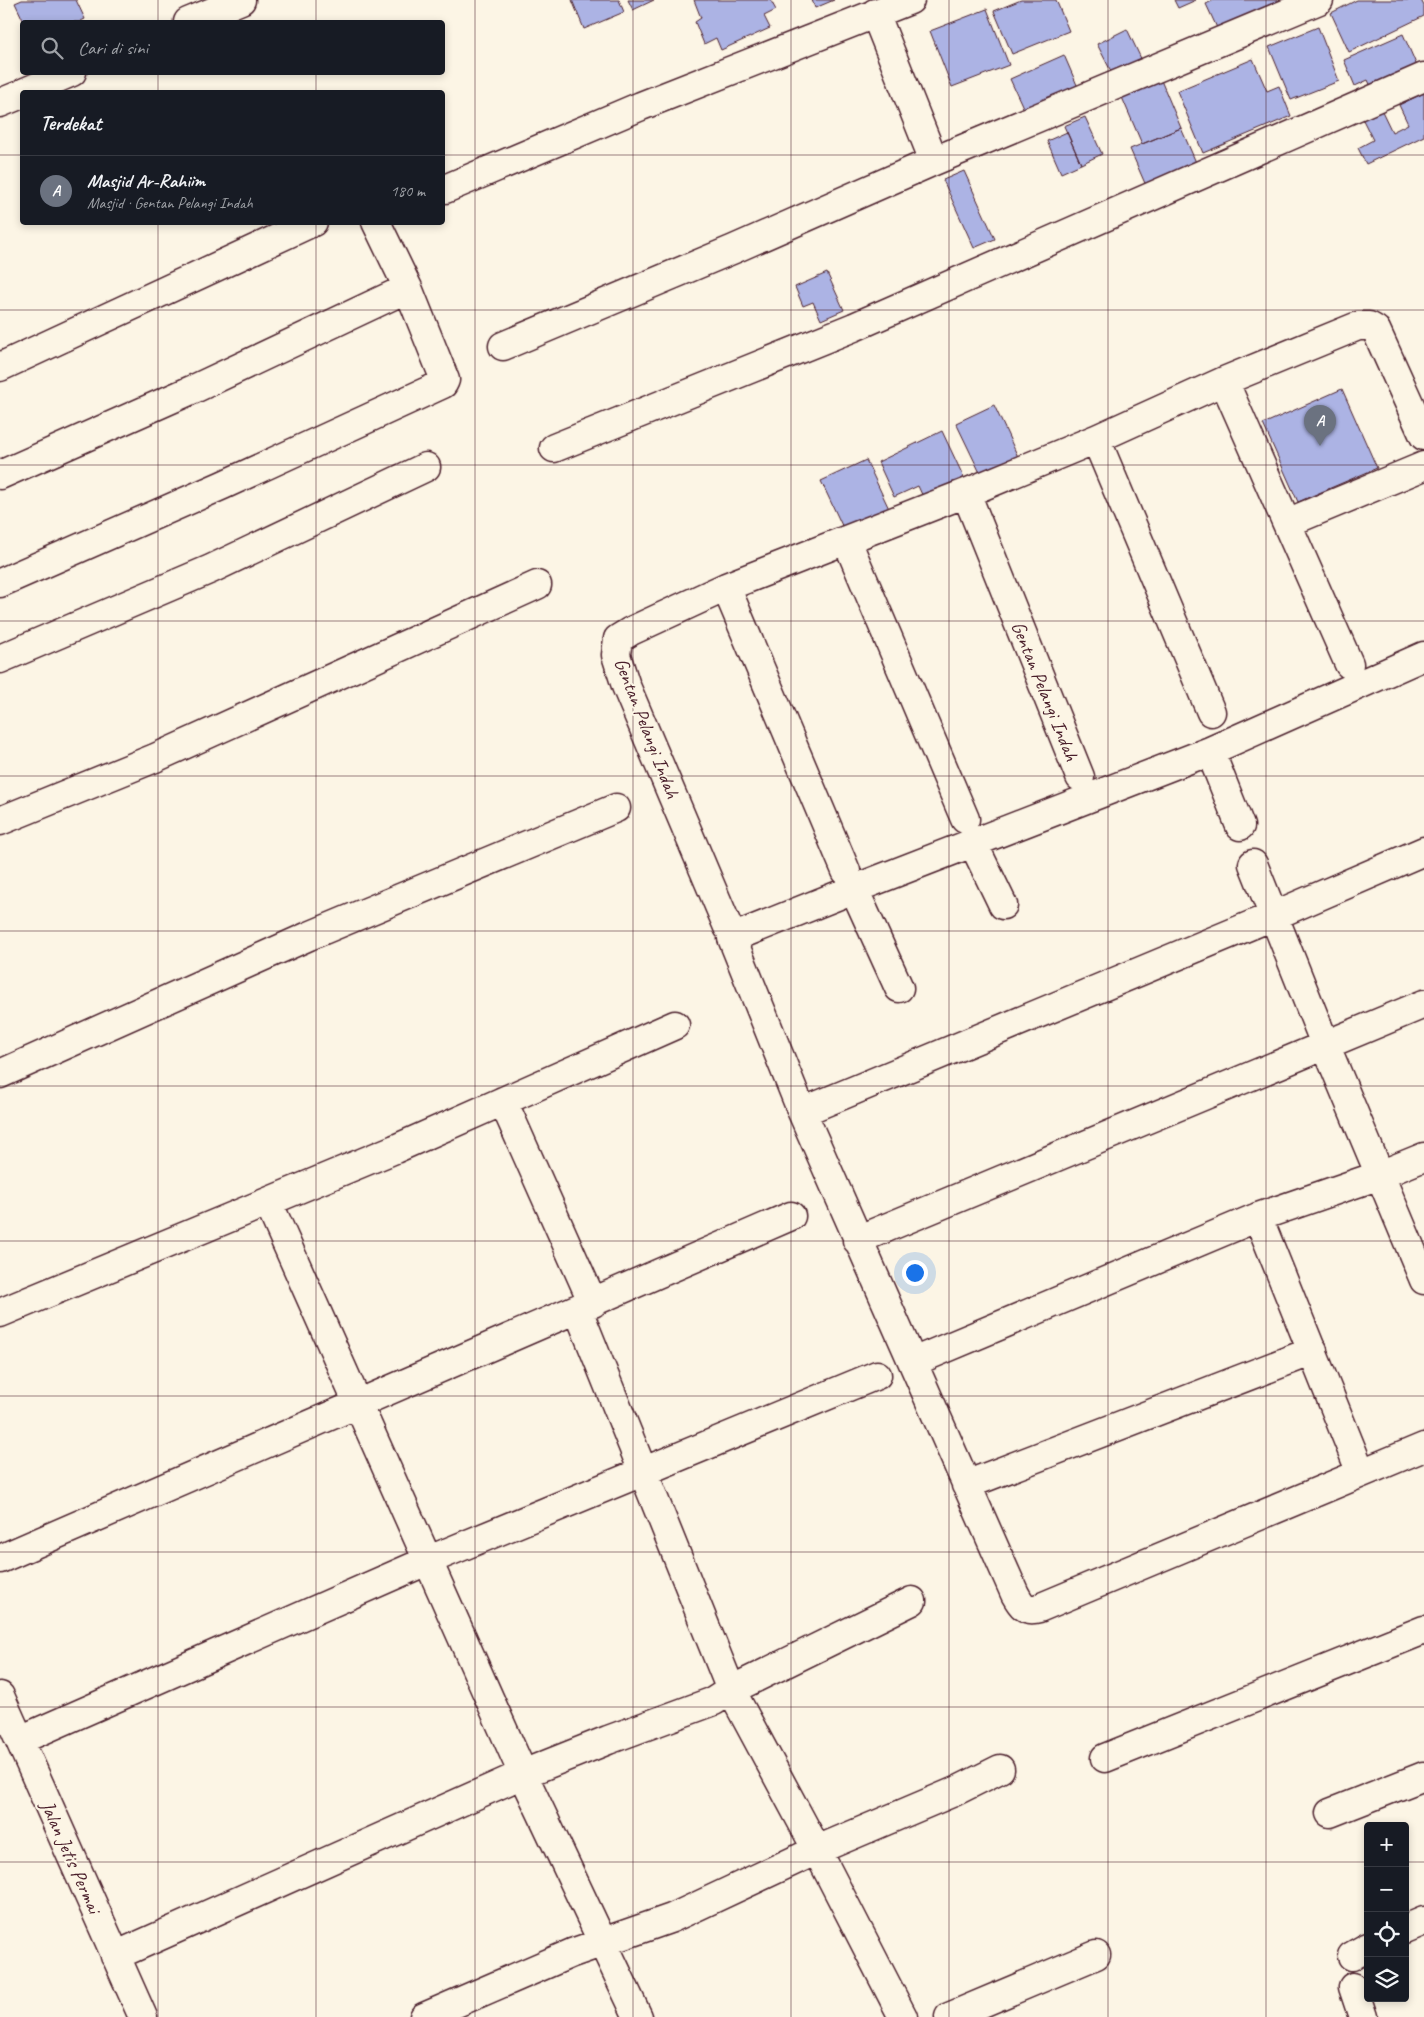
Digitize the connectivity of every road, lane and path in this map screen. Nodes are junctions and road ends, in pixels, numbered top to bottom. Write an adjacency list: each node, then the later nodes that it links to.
1 (241, 0): 5 (street)
2 (910, 0): 4 (street)
3 (1319, 0): 11 (street)
4 (875, 13): 11 (street); 12 (street)
5 (193, 20)
6 (65, 75): 8 (street)
7 (1424, 77): 22 (street)
8 (31, 90)
9 (20, 95): 10 (street)
10 (0, 103)
11 (934, 161): 16 (street)
12 (445, 189)
13 (307, 225): 17 (street)
14 (377, 225): 15 (street)
15 (408, 288): 25 (street); 29 (street)
16 (503, 346)
17 (0, 368)
18 (1224, 381): 19 (street, Gentan Pelangi Indah); 21 (street, Gentan Pelangi Indah); 27 (street)
19 (1418, 407): 20 (street, Gentan Pelangi Indah)
20 (1424, 436)
21 (1096, 438): 26 (street, Gentan Pelangi Indah); 35 (street)
22 (554, 448)
23 (1424, 466): 27 (street)
24 (426, 467): 33 (street)
25 (0, 474)
26 (966, 493): 28 (street, Gentan Pelangi Indah); 37 (street, Gentan Pelangi Indah)
27 (1287, 523): 34 (street)
28 (847, 541): 31 (street, Gentan Pelangi Indah); 41 (street)
29 (0, 583)
30 (538, 585): 39 (street)
31 (726, 587): 44 (street); 47 (street, Gentan Pelangi Indah)
32 (1424, 656): 36 (street)
33 (0, 659)
34 (1349, 664)
35 (1211, 712)
36 (1210, 751): 40 (street); 41 (street)
37 (1080, 777)
38 (616, 808): 52 (street)
39 (0, 820)
40 (1240, 826)
41 (969, 831): 44 (street); 45 (street)
42 (1424, 851): 46 (street)
43 (1253, 864): 46 (street)
44 (850, 880): 48 (street); 54 (street)
45 (1003, 905)
46 (1273, 916): 51 (street); 54 (street)
47 (728, 927)
48 (899, 988)
49 (1424, 1004): 51 (street)
50 (675, 1025): 53 (street)
51 (1325, 1044): 56 (street); 60 (street)
52 (0, 1074)
53 (503, 1101): 57 (street); 62 (street)
54 (802, 1112): 60 (street)
55 (1424, 1157): 56 (street)
56 (1380, 1175): 59 (street); 61 (street)
57 (268, 1202): 63 (street); 67 (street)
58 (791, 1216): 62 (street)
59 (1258, 1217): 64 (street); 65 (street)
60 (857, 1240): 65 (street)
61 (1424, 1280)
62 (585, 1306): 67 (street); 69 (street)
63 (0, 1313)
64 (1313, 1351): 70 (street); 71 (street)
65 (913, 1362): 71 (street)
66 (877, 1375): 69 (street)
67 (357, 1404): 72 (street); 73 (street)
68 (1424, 1447): 70 (street)
69 (644, 1472): 73 (street); 76 (street)
70 (1361, 1473): 71 (street)
71 (966, 1485)
72 (0, 1559)
73 (429, 1560): 78 (street); 81 (street)
74 (912, 1602): 76 (street)
75 (1424, 1630): 79 (street)
76 (731, 1690): 81 (street); 84 (street)
77 (0, 1696): 78 (street, Jalan Jetis Permai)
78 (20, 1740): 89 (street, Jalan Jetis Permai)
79 (1105, 1758)
80 (1000, 1769): 84 (street)
81 (523, 1774): 87 (street); 89 (street)
82 (1424, 1776): 83 (street)
83 (1330, 1813)
84 (817, 1850): 87 (street); 94 (street)
85 (1424, 1921): 86 (street)
86 (1409, 1927)
87 (604, 1941): 92 (street); 93 (street)
88 (1096, 1955): 95 (street)
89 (115, 1956): 91 (street, Jalan Jetis Permai)
90 (1353, 1987): 96 (street)
91 (143, 2017)
92 (424, 2017)
93 (638, 2017)
94 (903, 2017)
95 (949, 2017)
96 (1363, 2017)

